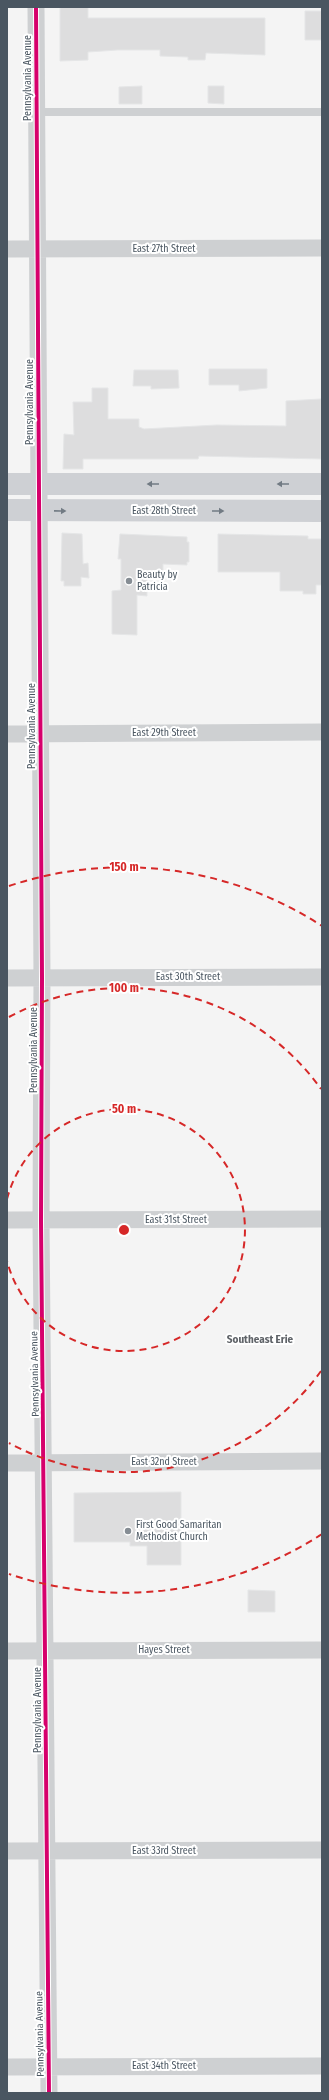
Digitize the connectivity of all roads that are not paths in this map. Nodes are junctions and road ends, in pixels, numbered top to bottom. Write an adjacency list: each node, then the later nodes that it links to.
1 (36, 7): 2 (street, Pennsylvania Avenue)
2 (36, 112): 3 (lane); 5 (street, Pennsylvania Avenue)
3 (322, 112)
4 (322, 248): 5 (street, East 27th Street)
5 (37, 249): 6 (street, East 27th Street); 8 (street, Pennsylvania Avenue)
6 (7, 250)
7 (7, 484): 8 (street)
8 (39, 484): 9 (street, one-way to 8); 11 (street, Pennsylvania Avenue)
9 (322, 484)
10 (7, 510): 11 (street, East 28th Street)
11 (39, 511): 12 (street, East 28th Street, one-way to 12); 14 (street, Pennsylvania Avenue)
12 (322, 511)
13 (322, 732): 14 (street, East 29th Street)
14 (40, 733): 15 (street, East 29th Street); 18 (street, Pennsylvania Avenue)
15 (7, 734)
16 (322, 977): 18 (street, East 30th Street)
17 (7, 978): 18 (street, East 30th Street)
18 (42, 978): 21 (street, Pennsylvania Avenue)
19 (7, 1220): 21 (street, East 31st Street)
20 (322, 1220): 21 (street, East 31st Street)
21 (41, 1221): 24 (street, Pennsylvania Avenue)
22 (322, 1461): 24 (street, East 32nd Street)
23 (7, 1463): 24 (street, East 32nd Street)
24 (44, 1463): 27 (street, Pennsylvania Avenue)
25 (322, 1650): 27 (street, Hayes Street)
26 (7, 1651): 27 (street, Hayes Street)
27 (46, 1651): 30 (street, Pennsylvania Avenue)
28 (322, 1850): 30 (street, East 33rd Street)
29 (7, 1851): 30 (street, East 33rd Street)
30 (46, 1851): 31 (street, Pennsylvania Avenue)
31 (49, 2066): 32 (street, East 34th Street); 33 (street, East 34th Street); 34 (street, Pennsylvania Avenue)
32 (322, 2066)
33 (7, 2067)
34 (49, 2093)

